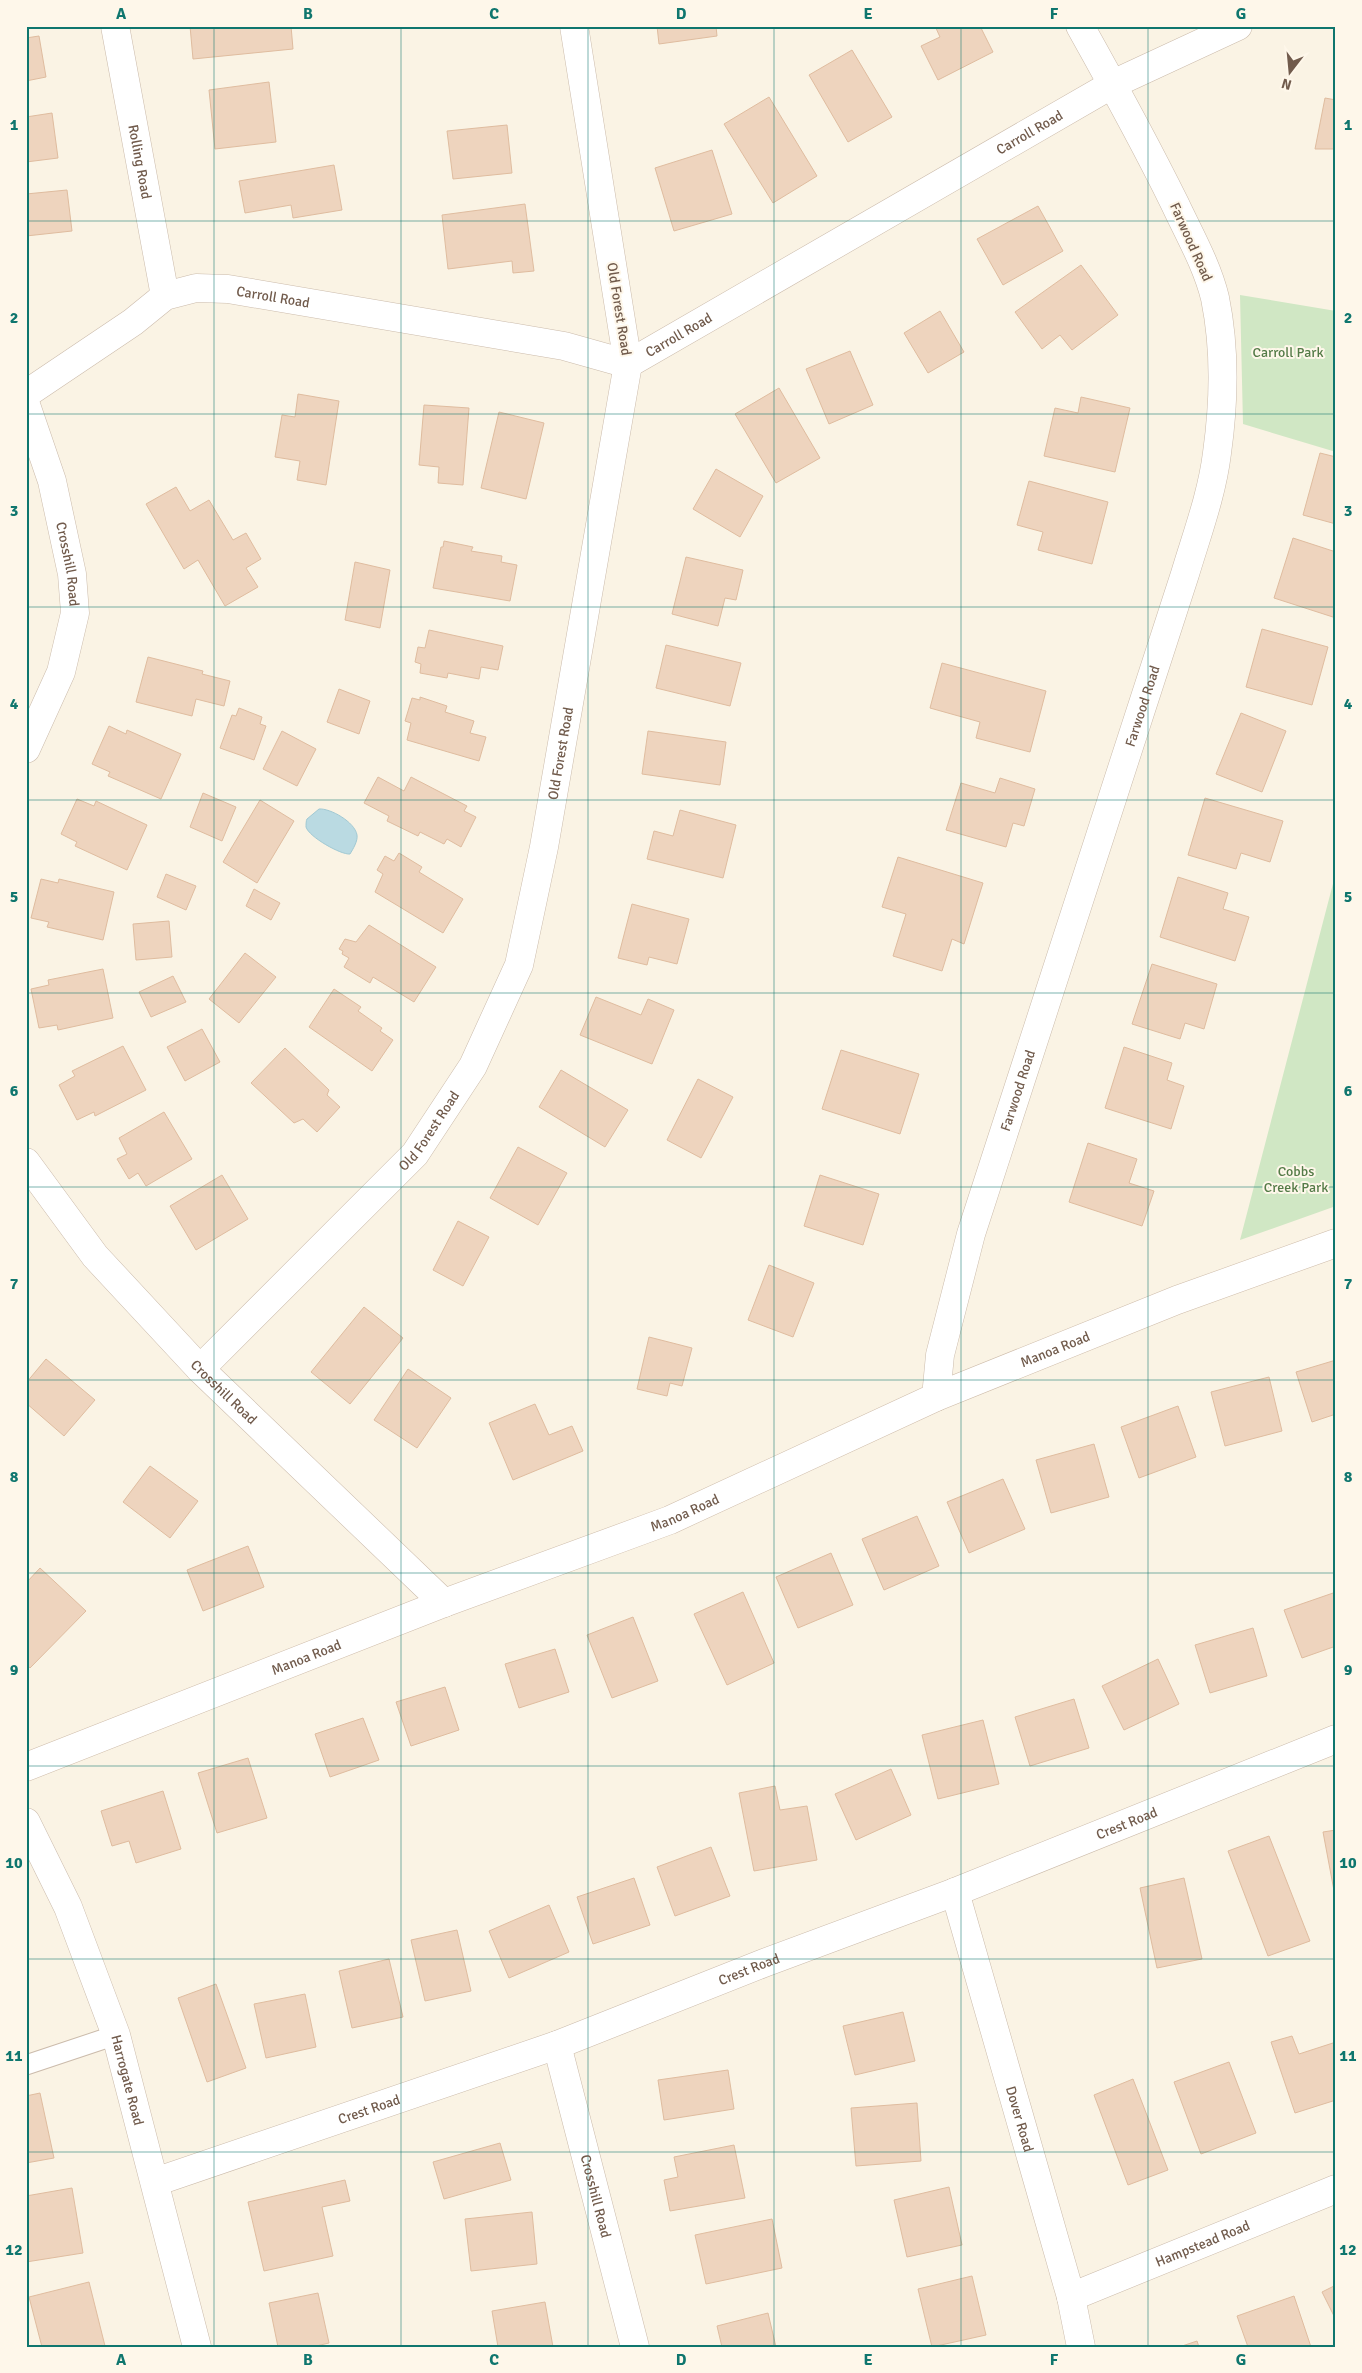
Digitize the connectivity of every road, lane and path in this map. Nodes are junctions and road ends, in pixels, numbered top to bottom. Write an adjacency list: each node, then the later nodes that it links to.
1 (115, 26): 6 (street, Rolling Road)
2 (574, 26): 7 (street, Old Forest Road)
3 (1080, 26): 5 (street, Farwood Road)
4 (1238, 26): 5 (street, Carroll Road)
5 (1113, 84): 7 (street, Carroll Road); 14 (street, Farwood Road)
6 (165, 296): 7 (street, Carroll Road); 8 (street, Carroll Road)
7 (628, 364): 13 (street, Old Forest Road)
8 (26, 394)
9 (26, 405): 10 (street, Crosshill Road)
10 (26, 750)
11 (26, 1162): 13 (street, Crosshill Road)
12 (1336, 1242): 14 (street, Manoa Road)
13 (200, 1369): 15 (street, Crosshill Road)
14 (936, 1397): 15 (street, Manoa Road)
15 (444, 1603): 17 (street, Manoa Road)
16 (1336, 1739): 19 (street, Crest Road)
17 (26, 1767)
18 (26, 1822): 20 (street, Harrogate Road)
19 (955, 1892): 21 (street, Crest Road); 25 (street, Dover Road)
20 (116, 2035): 22 (lane); 23 (street, Harrogate Road)
21 (557, 2045): 23 (street, Crest Road); 27 (street, Crosshill Road)
22 (26, 2065)
23 (155, 2182): 26 (street, Harrogate Road)
24 (1336, 2189): 25 (street, Hampstead Road)
25 (1071, 2297): 28 (street, Dover Road)
26 (197, 2347)
27 (635, 2347)
28 (1081, 2347)

